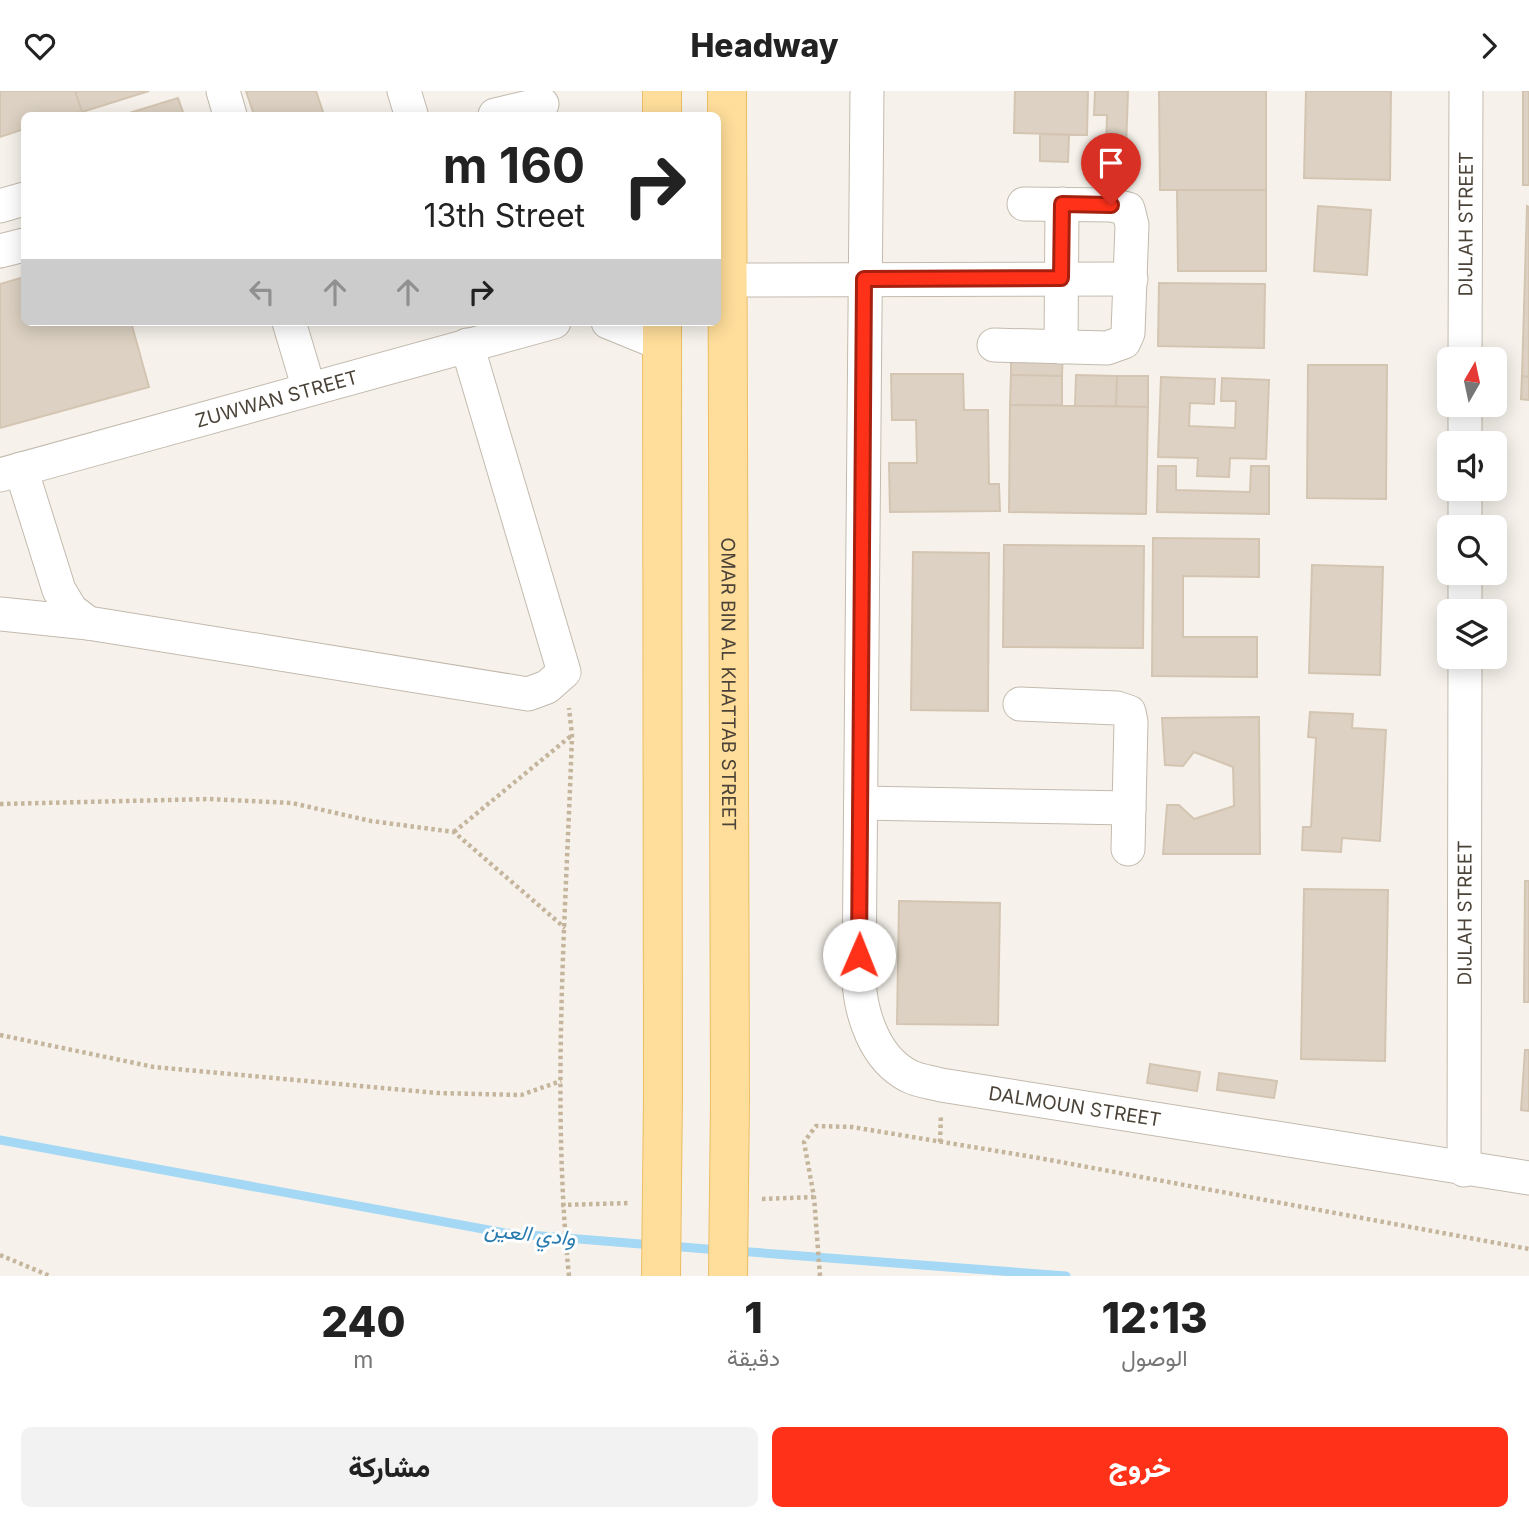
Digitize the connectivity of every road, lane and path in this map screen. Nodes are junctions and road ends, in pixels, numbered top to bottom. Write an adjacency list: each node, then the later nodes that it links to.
1 (223, 91): 7 (street)
2 (662, 91): 9 (main road)
3 (727, 91): 19 (main road, OMAR BIN AL KHATTAB STREET)
4 (867, 91): 17 (street, DALMOUN STREET)
5 (1466, 91): 27 (street, DIJLAH STREET)
6 (542, 104): 8 (street)
7 (229, 112)
8 (508, 112)
9 (662, 112)
10 (21, 200): 13 (street)
11 (1024, 204): 12 (street)
12 (1062, 204): 16 (street); 18 (street)
13 (0, 206)
14 (21, 246): 15 (street)
15 (0, 251)
16 (1061, 278): 17 (street); 18 (street); 26 (street)
17 (864, 279): 19 (street); 36 (street, DALMOUN STREET)
18 (1132, 279): 26 (street)
19 (726, 280): 51 (main road, OMAR BIN AL KHATTAB STREET, bridge)
20 (290, 326): 28 (street)
21 (539, 326): 24 (street, ZUWWAN STREET)
22 (628, 326): 23 (street)
23 (662, 333): 50 (main road, bridge)
24 (467, 345): 28 (street, ZUWWAN STREET); 33 (street)
25 (994, 345): 26 (street)
26 (1061, 347)
27 (1465, 347)
28 (309, 389): 29 (street, ZUWWAN STREET)
29 (11, 472): 31 (street)
30 (0, 614): 31 (street)
31 (88, 622): 33 (street)
32 (1465, 669): 44 (street, DIJLAH STREET)
33 (564, 672): 35 (path)
34 (1020, 704): 38 (street)
35 (572, 735): 39 (path); 41 (path)
36 (861, 803): 38 (street); 44 (street, DALMOUN STREET)
37 (0, 804): 39 (path)
38 (1129, 808): 40 (street)
39 (454, 832): 41 (path)
40 (1128, 849)
41 (566, 928): 43 (path)
42 (0, 1035): 43 (path)
43 (561, 1081): 49 (path)
44 (1464, 1170): 45 (street, DALMOUN STREET)
45 (1529, 1178)
46 (1529, 1249): 52 (path)
47 (0, 1255): 48 (path)
48 (50, 1276)
49 (569, 1276)
50 (662, 1276)
51 (728, 1276)
52 (820, 1276)

